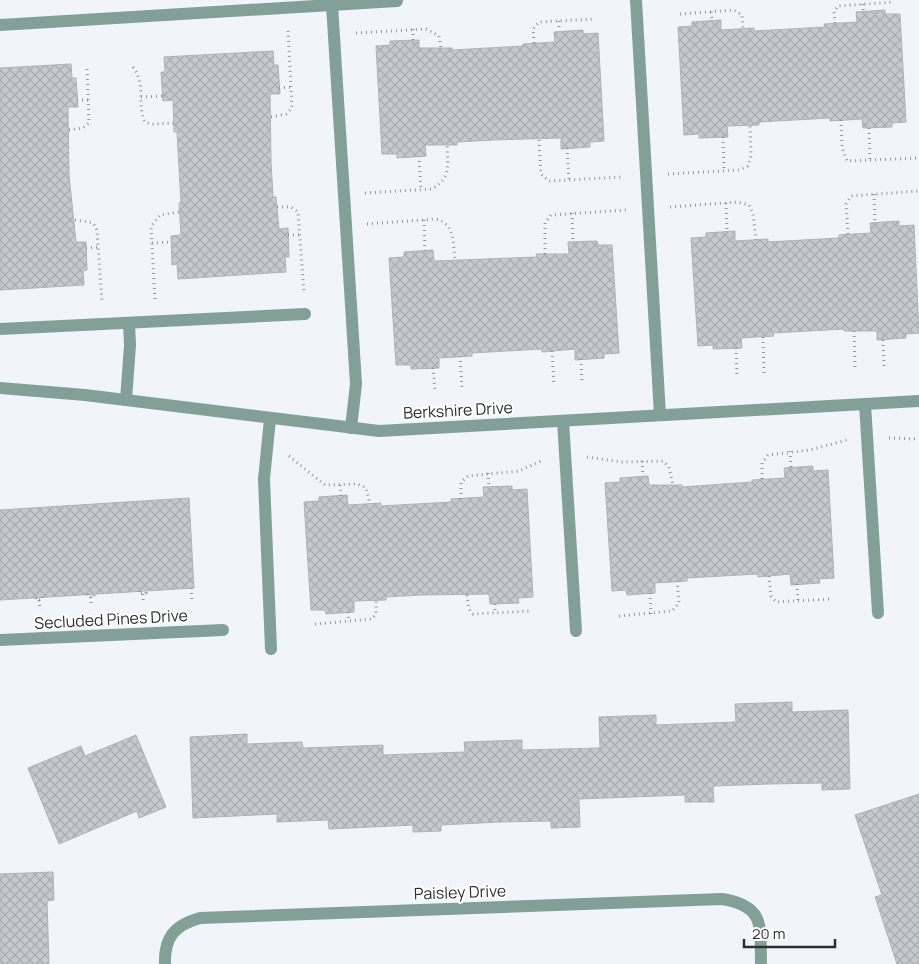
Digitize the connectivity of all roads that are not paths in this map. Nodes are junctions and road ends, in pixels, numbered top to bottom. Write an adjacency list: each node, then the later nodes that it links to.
1 (636, 0): 12 (street)
2 (397, 1): 3 (street)
3 (332, 5): 4 (street); 15 (street)
4 (0, 26)
5 (306, 314): 6 (street)
6 (128, 323): 7 (street); 9 (street)
7 (0, 329)
8 (0, 388): 9 (street, Berkshire Drive)
9 (126, 400): 13 (street, Berkshire Drive)
10 (919, 401): 11 (street, Berkshire Drive)
11 (865, 404): 12 (street, Berkshire Drive); 16 (street)
12 (660, 415): 14 (street, Berkshire Drive)
13 (270, 419): 15 (street, Berkshire Drive); 20 (street)
14 (563, 421): 15 (street, Berkshire Drive); 18 (street)
15 (351, 428)
16 (878, 613)
17 (223, 630): 19 (street, Secluded Pines Drive)
18 (576, 631)
19 (0, 640)
20 (271, 649)
21 (165, 964): 22 (street, Paisley Drive)
22 (761, 964)

